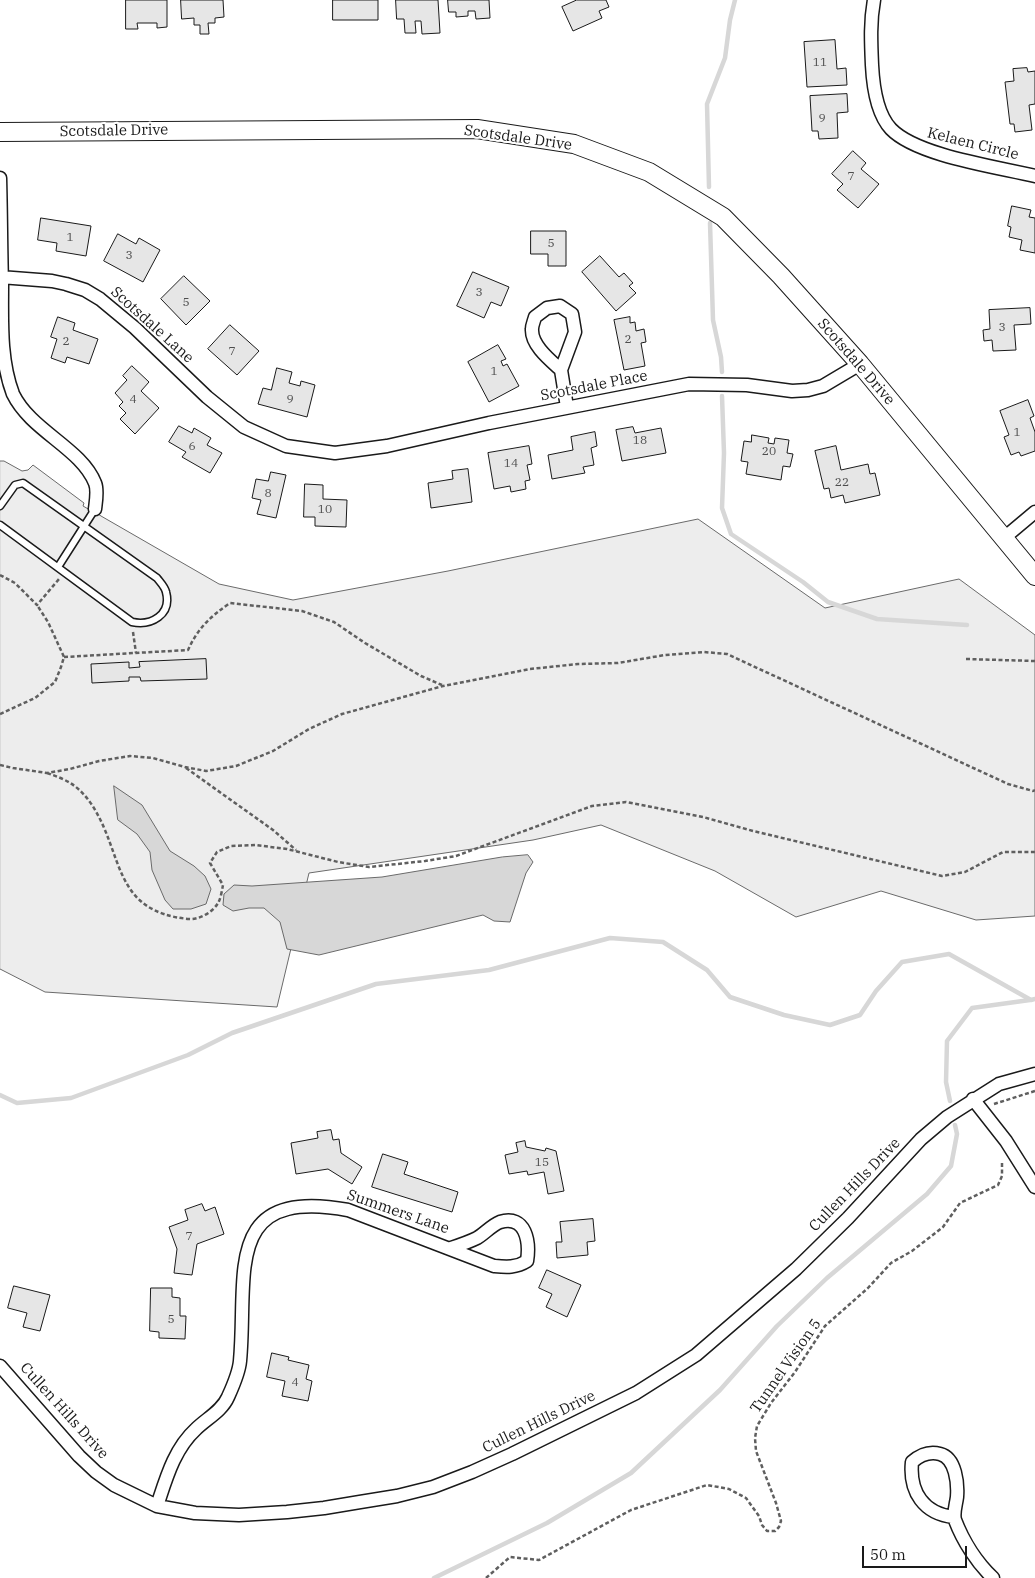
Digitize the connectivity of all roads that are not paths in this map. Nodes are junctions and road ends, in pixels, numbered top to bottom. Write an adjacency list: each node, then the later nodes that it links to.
1 (874, 0): 3 (street, Kelaen Circle)
2 (0, 132): 6 (street, Scotsdale Drive)
3 (1035, 176)
4 (0, 178): 5 (street)
5 (1, 277): 9 (street, Scotsdale Lane); 11 (street)
6 (860, 364): 8 (street, Scotsdale Place); 15 (street, Scotsdale Drive)
7 (561, 370): 7 (street); 8 (street)
8 (567, 407): 9 (street, Scotsdale Place)
9 (332, 452)
10 (0, 506): 14 (lane)
11 (95, 509): 14 (lane)
12 (1035, 512): 15 (street)
13 (0, 525): 16 (lane)
14 (84, 526): 16 (lane); 16 (lane)
15 (1004, 538): 17 (street, Scotsdale Drive)
16 (58, 567)
17 (1035, 576)
18 (1035, 1074): 19 (street, Cullen Hills Drive)
19 (973, 1099): 20 (street); 23 (street, Cullen Hills Drive)
20 (1035, 1187)
21 (451, 1248): 21 (street, Summers Lane); 23 (street, Summers Lane)
22 (0, 1366): 23 (street, Cullen Hills Drive)
23 (157, 1506)
24 (954, 1517): 24 (street); 25 (street)
25 (993, 1578)

